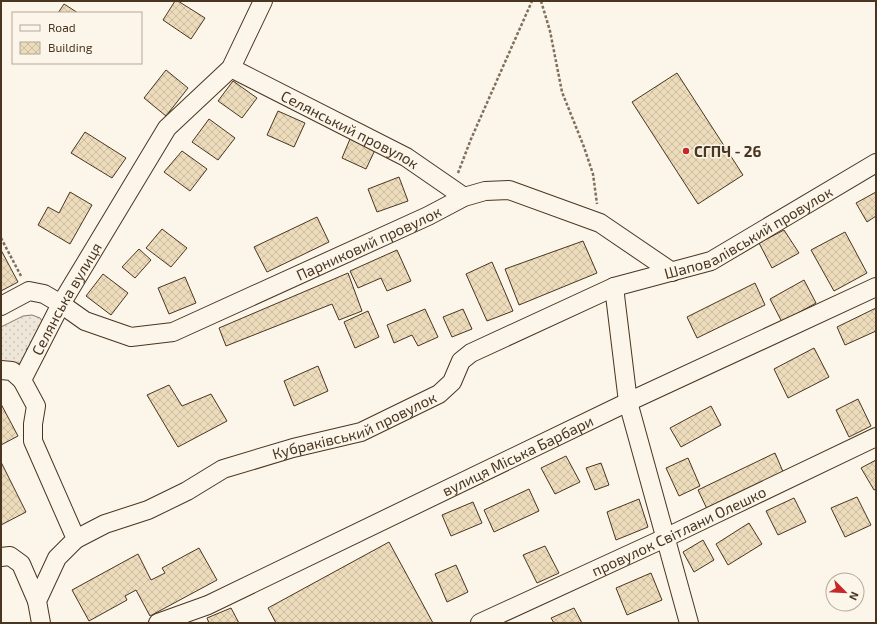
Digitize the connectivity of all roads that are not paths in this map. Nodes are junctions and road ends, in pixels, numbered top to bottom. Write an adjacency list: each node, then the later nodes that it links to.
1 (263, 1): 2 (street, Селянська вулиця)
2 (231, 68): 4 (street, Селянський провулок); 8 (street, Селянська вулиця)
3 (876, 163): 5 (street, Шаповалівський провулок)
4 (459, 193): 5 (street, Парниковий провулок); 8 (street, Парниковий провулок)
5 (672, 272): 7 (street, Шаповалівський провулок)
6 (876, 287): 12 (street, вулиця Міська Барбари)
7 (614, 288): 12 (street); 14 (street, Кубраківський провулок)
8 (61, 304): 9 (street, Парниковий провулок); 11 (street, Селянська вулиця)
9 (1, 306)
10 (1, 370): 11 (street)
11 (22, 380): 14 (street)
12 (628, 402): 15 (street); 19 (street, вулиця Міська Барбари)
13 (876, 437): 15 (street, провулок Світлани Олешко)
14 (76, 538): 17 (street)
15 (665, 538): 20 (street, провулок Світлани Олешко); 21 (street)
16 (1, 557): 17 (street)
17 (37, 601): 18 (street)
18 (41, 623)
19 (158, 623)
20 (480, 623)
21 (689, 623)

